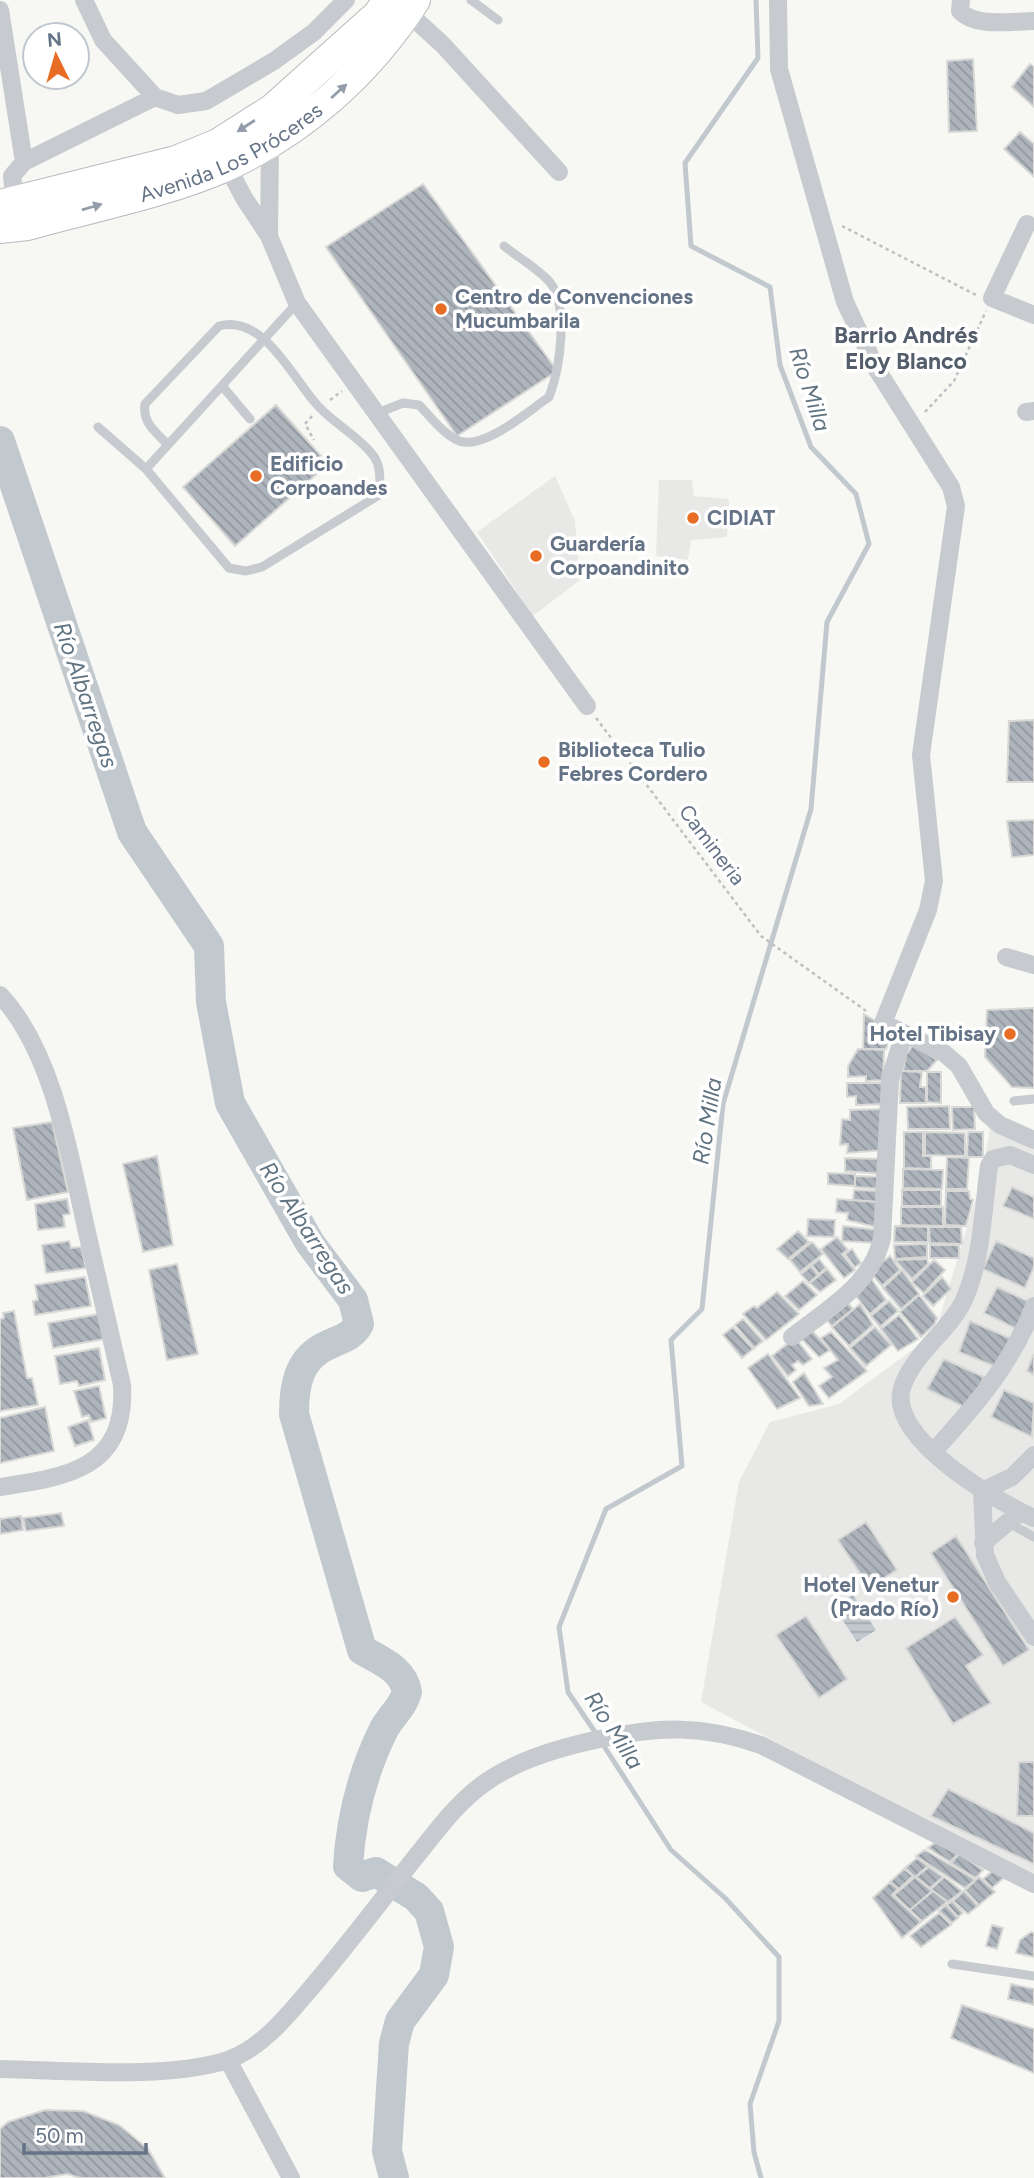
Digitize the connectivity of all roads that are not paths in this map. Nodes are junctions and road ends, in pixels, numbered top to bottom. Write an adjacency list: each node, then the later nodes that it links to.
1 (84, 0): 10 (street)
2 (471, 0): 8 (lane)
3 (778, 0): 32 (street)
4 (961, 0): 9 (street)
5 (339, 2): 10 (street)
6 (403, 4): 11 (highway, Avenida Los Próceres, one-way to 6); 12 (highway, Avenida Los Próceres, one-way to 12); 14 (street)
7 (0, 10): 13 (street)
8 (498, 20)
9 (1034, 22)
10 (155, 97): 13 (street)
11 (270, 142): 12 (highway, Avenida Los Próceres); 17 (street)
12 (223, 155): 15 (highway, Avenida Los Próceres); 17 (street)
13 (24, 162): 15 (street)
14 (559, 172)
15 (10, 215)
16 (1027, 224): 20 (street)
17 (269, 236): 19 (street)
18 (504, 246): 23 (lane)
19 (297, 303): 21 (lane); 23 (street)
20 (1034, 315)
21 (265, 340): 22 (lane); 26 (lane); 27 (lane)
22 (223, 387): 24 (lane); 26 (lane)
23 (375, 414): 28 (street)
24 (250, 419)
25 (98, 427): 27 (lane)
26 (168, 445): 27 (lane)
27 (145, 469)
28 (587, 706)
29 (1006, 957): 30 (street)
30 (1034, 965)
31 (0, 995): 41 (street)
32 (904, 1034): 35 (street); 38 (street)
33 (1034, 1100): 34 (lane)
34 (1014, 1101)
35 (1034, 1140)
36 (1034, 1165): 39 (street)
37 (1034, 1306): 39 (street)
38 (792, 1337)
39 (933, 1452): 42 (street)
40 (1034, 1455): 42 (street)
41 (0, 1487)
42 (982, 1492): 43 (street); 45 (street)
43 (1020, 1517): 44 (lane); 45 (street)
44 (1034, 1537)
45 (983, 1543): 46 (street)
46 (1034, 1637)
47 (1034, 1884): 50 (street)
48 (952, 1965): 49 (lane)
49 (1034, 1976)
50 (228, 2060): 51 (street); 52 (street)
51 (0, 2069)
52 (291, 2178)

